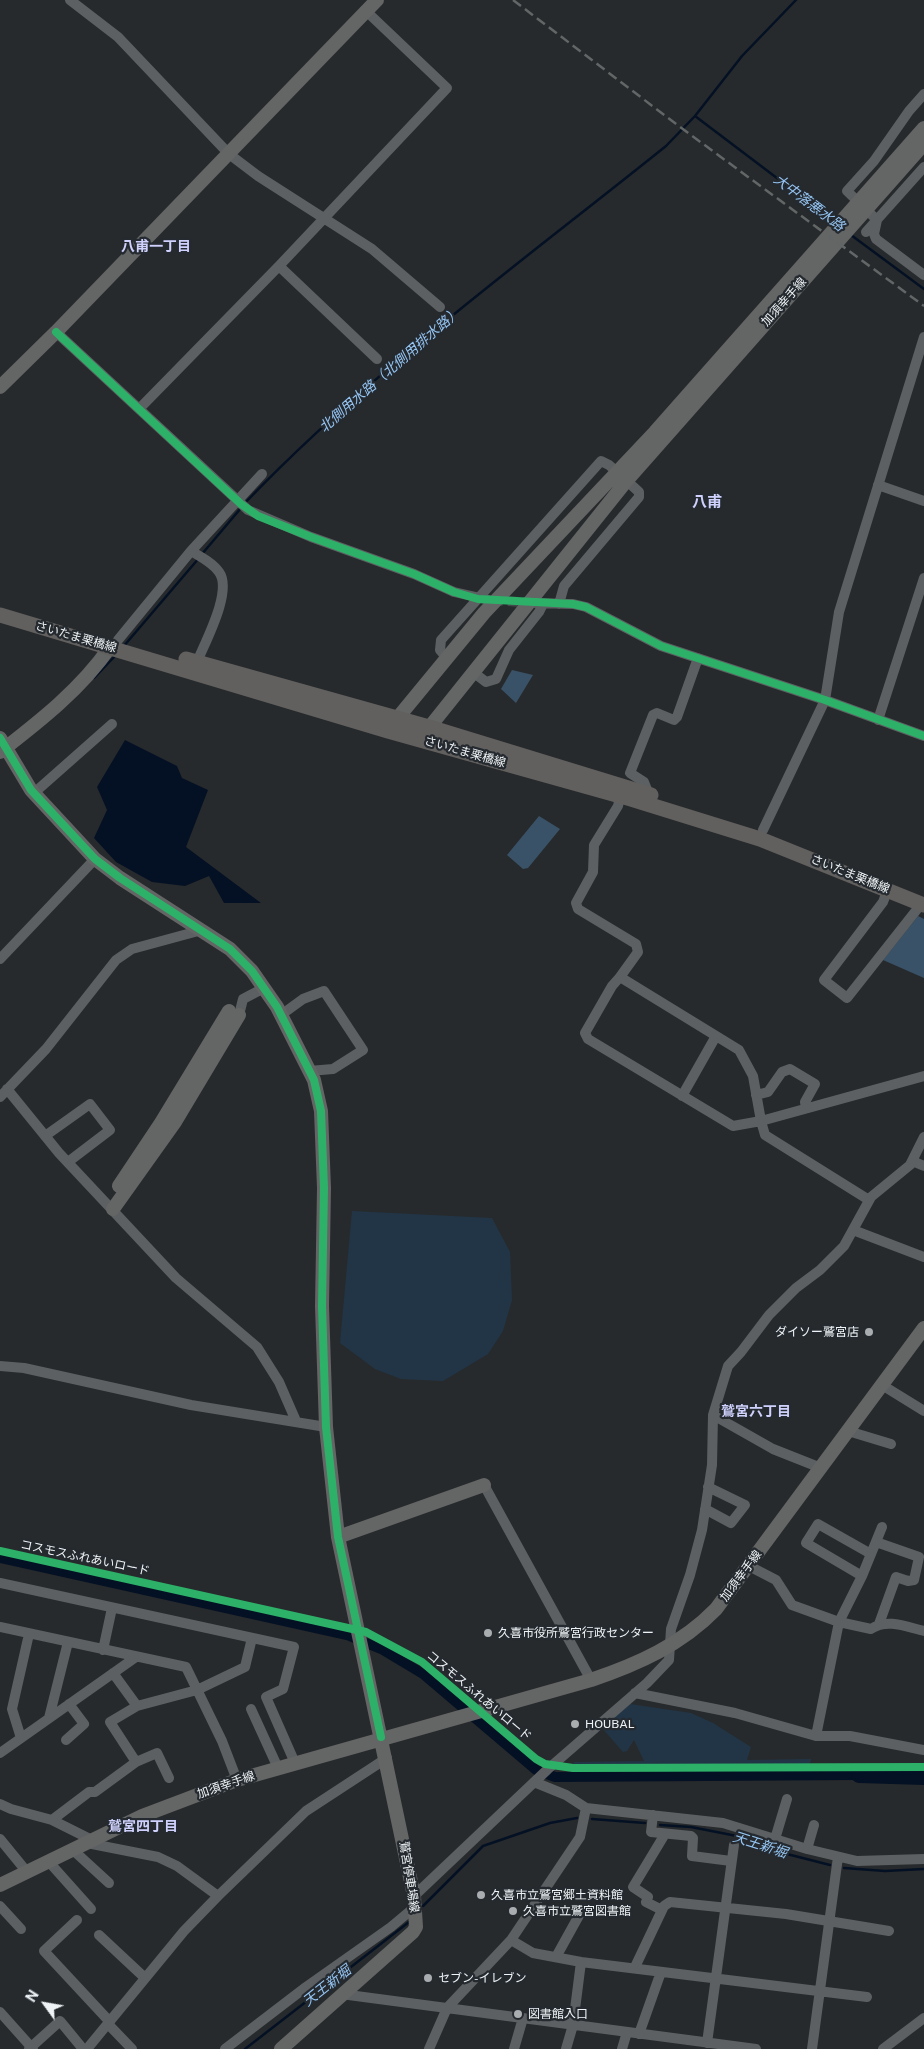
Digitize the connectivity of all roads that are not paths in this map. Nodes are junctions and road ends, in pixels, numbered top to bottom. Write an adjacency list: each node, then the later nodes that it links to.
1 (70, 0): 7 (street)
2 (377, 0): 3 (main road)
3 (366, 10): 7 (main road); 9 (street)
4 (924, 94): 10 (street)
5 (924, 128): 17 (main road, 加須幸手線)
6 (924, 144): 17 (main road, 加須幸手線)
7 (229, 154): 9 (street); 15 (main road)
8 (924, 167): 10 (street)
9 (324, 218): 12 (street); 14 (street)
10 (877, 220): 11 (street); 13 (street)
11 (866, 232)
12 (279, 266): 18 (street); 20 (street)
13 (924, 275)
14 (440, 308)
15 (56, 332): 19 (main road); 20 (street)
16 (924, 337): 23 (street)
17 (736, 348): 22 (main road, 加須幸手線); 22 (main road, 加須幸手線)
18 (377, 359)
19 (0, 387)
20 (139, 409): 25 (street)
21 (262, 474): 25 (street)
22 (622, 476): 28 (street); 29 (street); 33 (main road); 36 (main road)
23 (878, 486): 24 (street); 37 (street)
24 (924, 500)
25 (242, 505): 26 (street); 28 (street)
26 (191, 551): 32 (street); 35 (street)
27 (924, 578): 38 (street)
28 (483, 599): 33 (street)
29 (559, 604): 34 (street); 36 (street)
30 (0, 605): 32 (main road, さいたま栗橋線)
31 (0, 615): 32 (main road, さいたま栗橋線)
32 (120, 645): 35 (main road, さいたま栗橋線); 40 (main road, さいたま栗橋線); 43 (main road)
33 (446, 657): 40 (main road)
34 (698, 658): 37 (street); 46 (street)
35 (197, 662): 40 (main road, さいたま栗橋線)
36 (473, 672): 41 (main road)
37 (825, 700): 38 (street); 47 (street)
38 (878, 720): 42 (street)
39 (112, 724): 44 (street)
40 (392, 724): 41 (main road, さいたま栗橋線)
41 (424, 733): 45 (main road, さいたま栗橋線); 46 (main road, さいたま栗橋線)
42 (924, 736)
43 (5, 749): 44 (main road, 鷲宮停車場線)
44 (34, 793): 48 (main road, 鷲宮停車場線)
45 (620, 797): 46 (main road, さいたま栗橋線); 53 (street)
46 (650, 800): 47 (main road, さいたま栗橋線); 49 (main road, さいたま栗橋線)
47 (763, 830): 50 (main road, さいたま栗橋線)
48 (95, 859): 51 (main road, 鷲宮停車場線); 52 (street)
49 (888, 889): 50 (main road, さいたま栗橋線); 50 (street)
50 (923, 901)
51 (202, 930): 54 (main road, 鷲宮停車場線); 60 (street)
52 (0, 959)
53 (620, 977): 57 (street); 62 (street)
54 (264, 988): 55 (street); 56 (main road, 鷲宮停車場線)
55 (234, 1013): 71 (main road)
56 (282, 1015): 58 (main road, 鷲宮停車場線); 58 (street)
57 (716, 1036): 61 (street); 62 (street)
58 (310, 1071): 80 (main road, 鷲宮停車場線)
59 (924, 1076): 63 (street)
60 (3, 1093): 65 (street)
61 (756, 1095): 63 (street); 64 (street)
62 (682, 1096): 64 (street)
63 (806, 1108): 64 (street)
64 (761, 1121): 70 (street)
65 (45, 1136): 68 (street); 68 (street)
66 (924, 1137): 67 (street)
67 (912, 1161): 69 (street); 70 (street)
68 (68, 1162): 71 (street)
69 (924, 1166)
70 (868, 1200): 72 (street)
71 (110, 1206): 79 (street)
72 (853, 1230): 73 (street); 78 (street)
73 (924, 1257)
74 (924, 1328): 76 (main road, 加須幸手線)
75 (0, 1366): 79 (street)
76 (882, 1385): 77 (street); 81 (main road, 加須幸手線)
77 (923, 1409)
78 (713, 1415): 83 (street); 85 (street)
79 (296, 1421): 80 (street)
80 (326, 1427): 88 (main road, 鷲宮停車場線)
81 (848, 1431): 82 (street); 83 (main road, 加須幸手線)
82 (891, 1444)
83 (821, 1468): 91 (main road, 加須幸手線)
84 (484, 1484): 88 (main road); 106 (street)
85 (708, 1487): 86 (street); 86 (street)
86 (705, 1509): 102 (street)
87 (882, 1527): 89 (street)
88 (338, 1537): 114 (main road, 鷲宮停車場線)
89 (876, 1542): 90 (street); 96 (street)
90 (871, 1554): 92 (street); 92 (street)
91 (749, 1566): 95 (street); 102 (main road, 加須幸手線)
92 (862, 1576): 95 (street)
93 (0, 1583): 94 (street)
94 (112, 1608): 100 (street); 103 (street)
95 (839, 1622): 96 (street); 113 (street)
96 (879, 1624): 98 (street)
97 (0, 1627): 99 (street)
98 (924, 1631)
99 (30, 1634): 101 (street); 115 (street)
100 (252, 1638): 107 (street); 121 (street)
101 (68, 1642): 103 (street); 112 (street)
102 (668, 1648): 106 (main road, 加須幸手線); 108 (street)
103 (103, 1650): 104 (street)
104 (136, 1657): 105 (street); 107 (street)
105 (113, 1673): 109 (street); 110 (street)
106 (591, 1680): 114 (main road, 加須幸手線)
107 (197, 1690): 110 (street); 124 (street)
108 (635, 1693): 113 (street); 125 (street)
109 (69, 1704): 112 (street); 116 (street)
110 (137, 1706): 120 (street)
111 (251, 1709): 122 (street)
112 (49, 1718): 115 (street)
113 (816, 1736): 117 (street)
114 (381, 1737): 119 (main road, 鷲宮停車場線); 121 (main road, 加須幸手線)
115 (21, 1738): 118 (street)
116 (66, 1740)
117 (924, 1750)
118 (0, 1753)
119 (387, 1758): 146 (street); 147 (main road, 鷲宮停車場線)
120 (136, 1762): 123 (street); 130 (street)
121 (294, 1763): 122 (main road, 加須幸手線)
122 (278, 1768): 124 (main road, 加須幸手線)
123 (169, 1778)
124 (237, 1780): 135 (main road, 加須幸手線)
125 (536, 1780): 128 (street); 147 (street)
126 (786, 1799): 134 (street)
127 (0, 1804): 130 (street)
128 (586, 1808): 129 (street); 158 (street)
129 (653, 1815): 132 (street); 134 (street)
130 (52, 1820): 135 (street)
131 (814, 1825): 138 (street)
132 (664, 1834): 141 (street); 152 (street)
133 (0, 1839): 143 (street)
134 (775, 1839): 138 (street)
135 (89, 1842): 137 (main road, 加須幸手線); 146 (street)
136 (734, 1845): 141 (street)
137 (74, 1850): 142 (main road, 加須幸手線); 144 (street)
138 (807, 1850): 139 (street)
139 (838, 1857): 140 (street); 154 (street)
140 (924, 1859)
141 (731, 1861): 149 (street)
142 (49, 1862): 143 (main road, 加須幸手線); 150 (street)
143 (27, 1872): 145 (main road, 加須幸手線)
144 (109, 1883)
145 (0, 1885)
146 (218, 1896): 163 (street)
147 (415, 1901): 166 (main road, 鷲宮停車場線); 183 (street)
148 (0, 1906): 155 (street)
149 (724, 1908): 152 (street); 154 (street); 164 (street)
150 (91, 1909)
151 (582, 1910): 159 (street)
152 (662, 1910): 161 (street)
153 (77, 1920): 172 (street)
154 (828, 1922): 156 (street); 165 (street)
155 (21, 1929)
156 (889, 1931)
157 (99, 1935): 163 (street)
158 (511, 1940): 159 (street); 168 (street)
159 (556, 1957): 160 (street)
160 (581, 1962): 161 (street); 173 (street)
161 (635, 1967): 162 (street)
162 (660, 1972): 164 (street); 175 (street)
163 (146, 1978): 172 (street)
164 (716, 1978): 165 (street); 176 (street)
165 (820, 1992): 167 (street); 190 (street)
166 (341, 1994): 168 (street); 184 (main road, 鷲宮停車場線)
167 (867, 1998)
168 (447, 2008): 170 (street); 185 (street)
169 (0, 2012): 178 (street)
170 (523, 2018): 173 (street); 186 (street)
171 (924, 2018): 191 (street)
172 (109, 2023): 181 (street); 182 (street)
173 (573, 2025): 174 (street); 187 (street)
174 (628, 2032): 175 (street); 188 (street)
175 (639, 2034): 177 (street)
176 (707, 2043): 177 (street); 179 (street)
177 (685, 2044)
178 (31, 2048): 180 (street)
179 (736, 2048): 189 (street)
180 (83, 2049)
181 (87, 2049)
182 (132, 2049)
183 (225, 2049)
184 (281, 2049)
185 (429, 2049)
186 (514, 2049)
187 (566, 2049)
188 (622, 2049)
189 (756, 2049)
190 (812, 2049)
191 (883, 2049)

